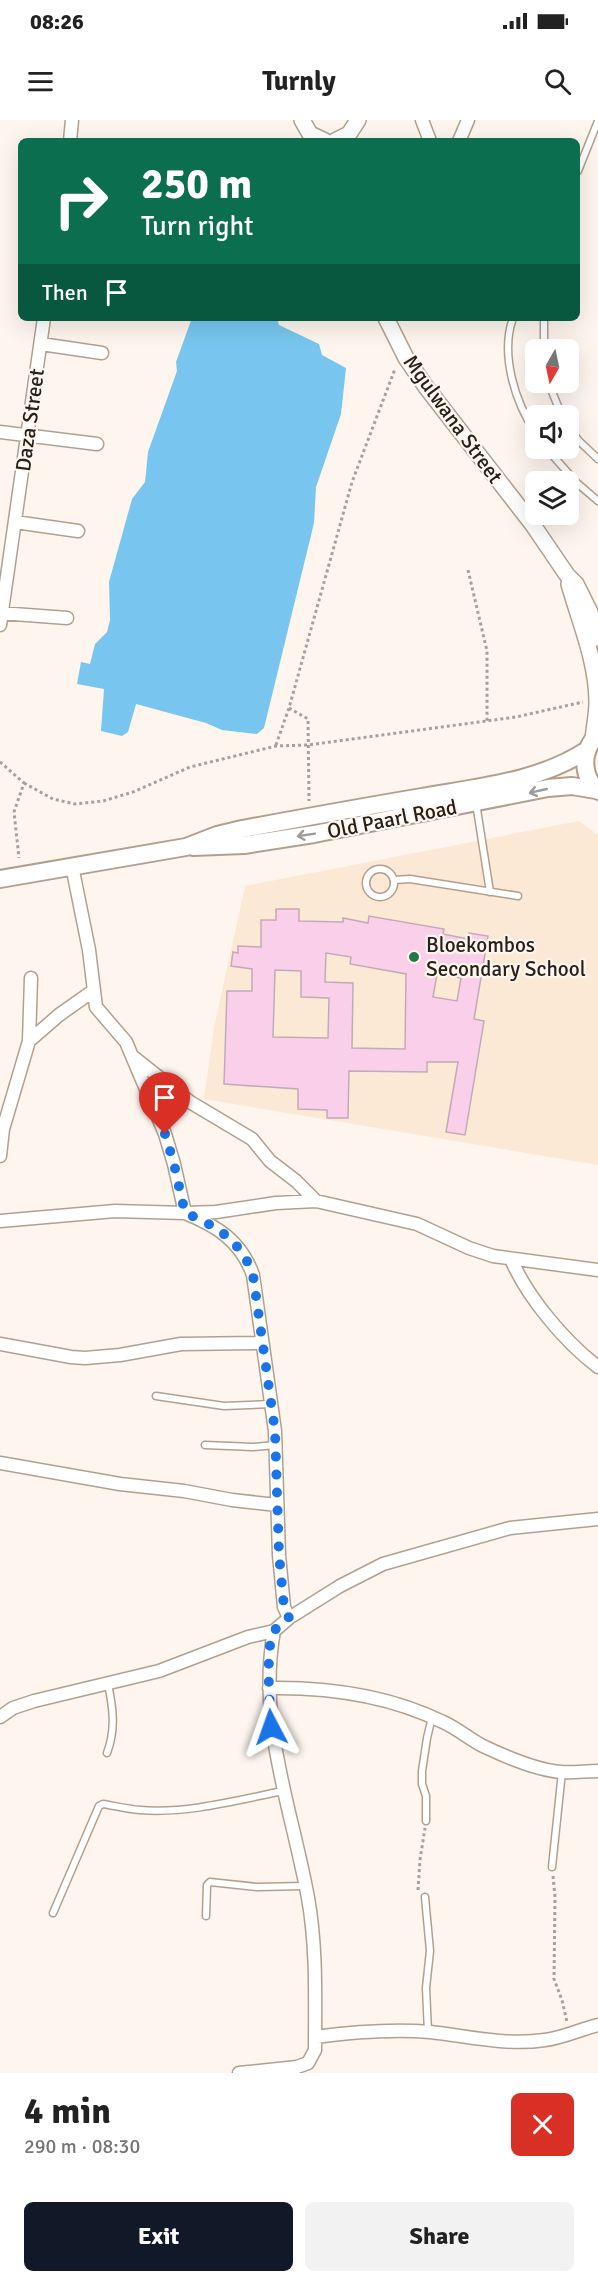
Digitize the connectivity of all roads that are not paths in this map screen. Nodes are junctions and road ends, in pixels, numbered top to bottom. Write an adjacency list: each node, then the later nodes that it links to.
1 (72, 120): 7 (street)
2 (301, 120): 8 (street)
3 (358, 120): 9 (street)
4 (422, 120): 10 (street)
5 (468, 120): 11 (street)
6 (598, 121): 12 (lane)
7 (70, 138)
8 (317, 138)
9 (346, 138)
10 (429, 138)
11 (460, 138)
12 (580, 166)
13 (44, 321): 18 (street, Daza Street)
14 (388, 321): 30 (street, Mgulwana Street)
15 (512, 321): 20 (lane)
16 (544, 321): 17 (lane)
17 (544, 339)
18 (41, 344): 19 (street); 22 (street, Daza Street)
19 (102, 354)
20 (525, 417)
21 (0, 432): 22 (street)
22 (27, 436): 24 (street); 28 (street, Daza Street)
23 (579, 440): 26 (lane)
24 (97, 444)
25 (556, 459): 27 (lane)
26 (598, 459)
27 (598, 501)
28 (15, 522): 29 (street); 31 (street, Daza Street)
29 (78, 531)
30 (567, 575): 33 (street, Mgulwana Street); 34 (street, Mgulwana Street)
31 (1, 617): 32 (street)
32 (67, 618)
33 (598, 638)
34 (592, 741): 35 (main road, Old Paarl Road); 36 (main road, Old Paarl Road)
35 (597, 791): 36 (main road, Old Paarl Road, one-way to 36)
36 (475, 796): 37 (main road, Old Paarl Road); 40 (lane)
37 (72, 867): 38 (main road, Old Paarl Road); 43 (street)
38 (0, 879)
39 (394, 880): 39 (lane); 40 (lane)
40 (490, 892): 41 (lane)
41 (518, 896)
42 (31, 978): 44 (street)
43 (93, 991): 44 (street); 45 (street)
44 (29, 1041): 46 (street)
45 (131, 1055): 47 (street); 48 (street)
46 (0, 1156)
47 (316, 1201): 48 (street); 50 (street)
48 (185, 1213): 49 (street); 52 (street)
49 (0, 1221)
50 (511, 1259): 51 (street); 54 (street)
51 (598, 1270)
52 (262, 1343): 53 (street); 56 (street)
53 (0, 1344)
54 (598, 1367)
55 (156, 1396): 56 (lane)
56 (271, 1404): 58 (street)
57 (206, 1445): 58 (lane)
58 (276, 1445): 60 (street)
59 (0, 1463): 60 (street)
60 (277, 1505): 62 (street)
61 (598, 1519): 62 (street)
62 (289, 1618): 63 (street)
63 (274, 1632): 64 (street); 65 (street)
64 (108, 1683): 66 (street); 68 (lane)
65 (269, 1688): 67 (street); 71 (street)
66 (0, 1717)
67 (432, 1717): 70 (street); 72 (lane)
68 (107, 1753)
69 (598, 1771): 70 (street)
70 (562, 1772): 73 (lane)
71 (283, 1791): 74 (street); 76 (lane)
72 (426, 1821)
73 (552, 1867)
74 (305, 1886): 77 (lane); 80 (street)
75 (425, 1897): 79 (lane)
76 (53, 1913)
77 (206, 1917)
78 (598, 2025): 79 (street)
79 (429, 2032): 80 (street)
80 (315, 2037): 81 (street)
81 (238, 2073)

